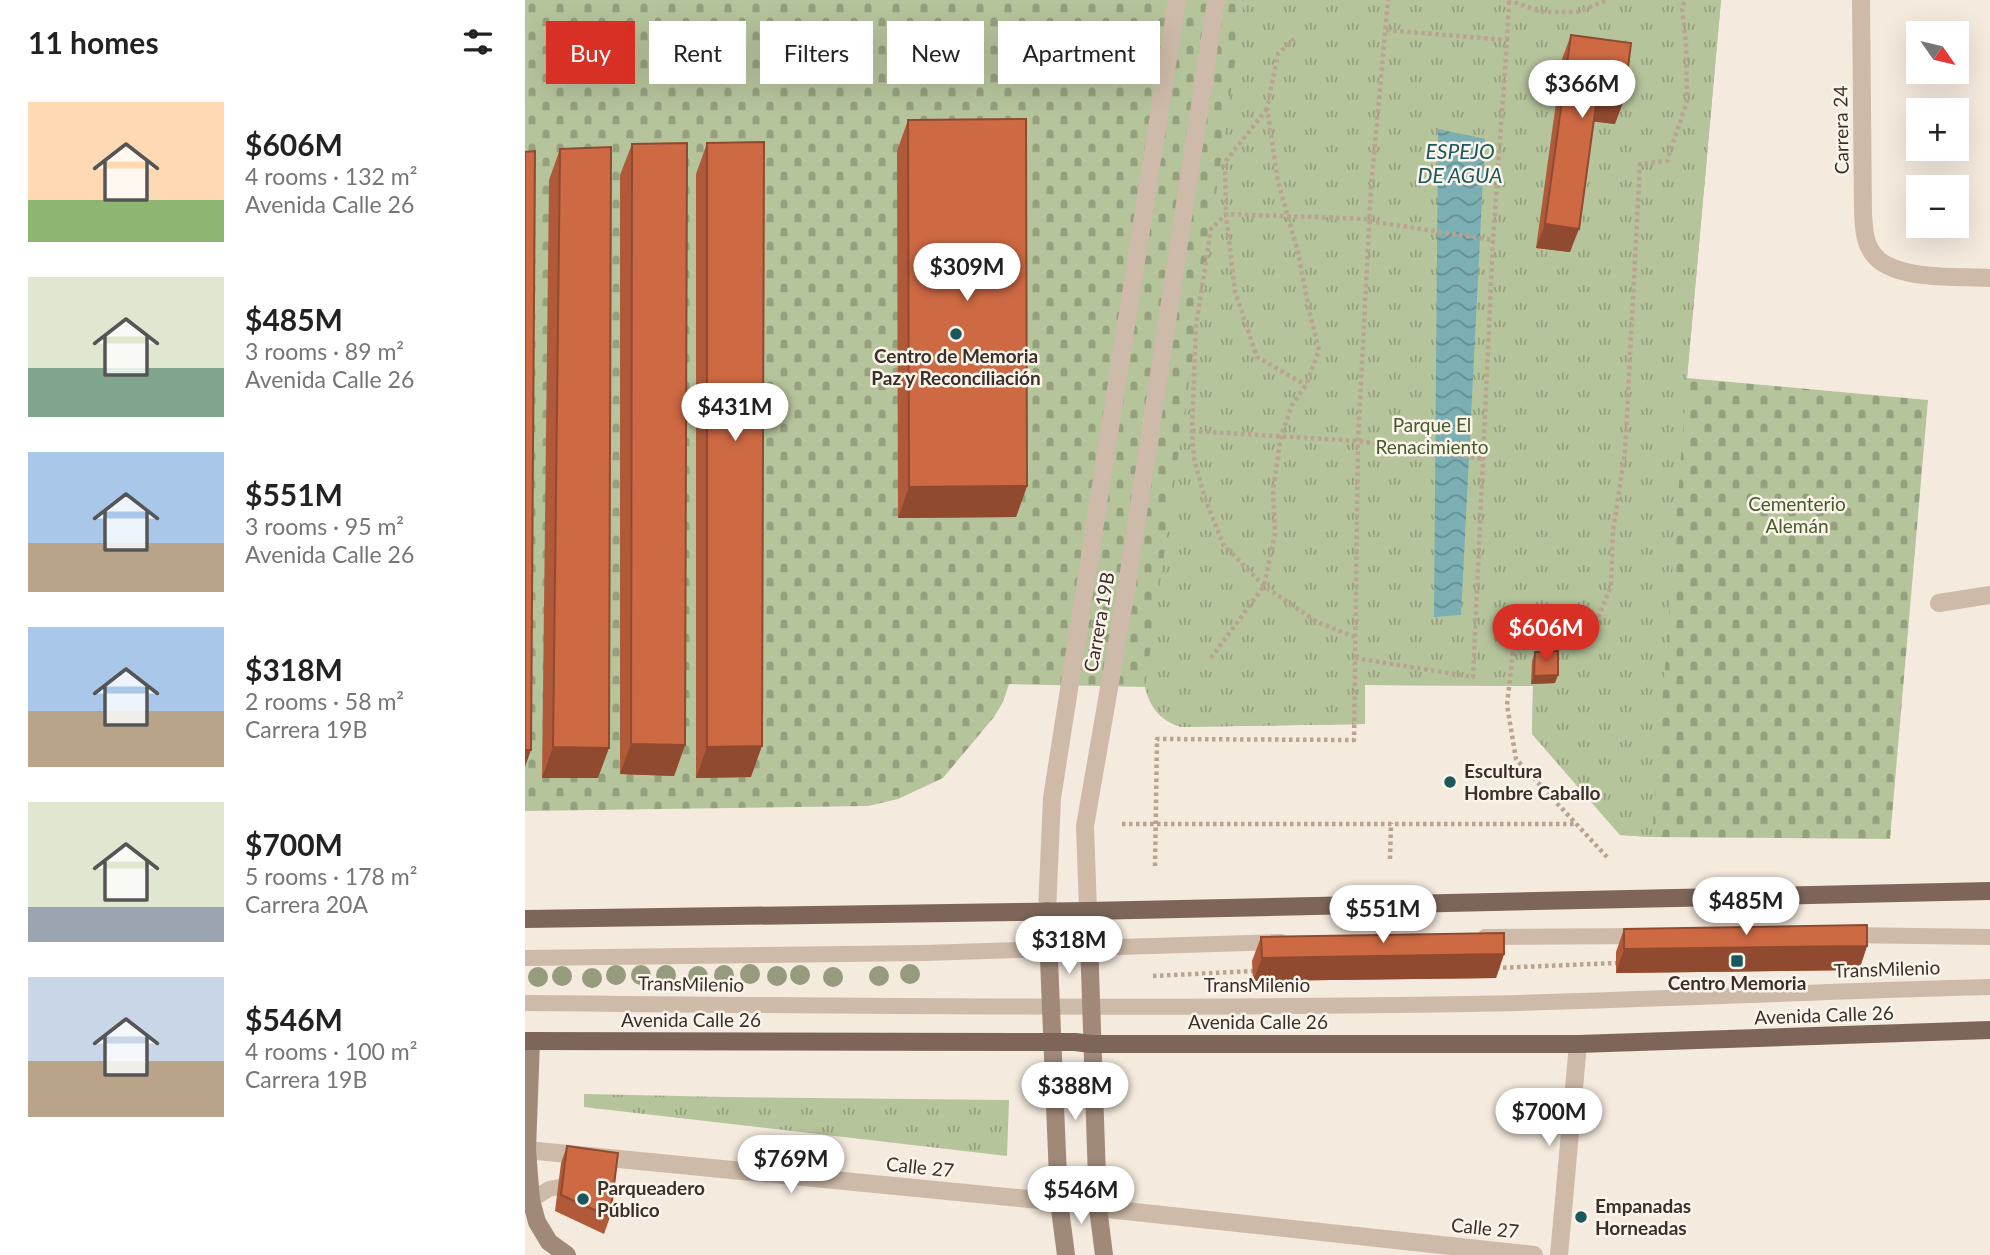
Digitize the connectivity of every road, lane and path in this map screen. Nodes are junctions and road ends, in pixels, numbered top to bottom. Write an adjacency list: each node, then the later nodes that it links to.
1 (1177, 0): 36 (street, Carrera 19B)
2 (1216, 0): 37 (street, Carrera 19B)
3 (1388, 0): 8 (path)
4 (1509, 0): 5 (path); 10 (path)
5 (1607, 0)
6 (1685, 0): 31 (path)
7 (1861, 0): 16 (street, Carrera 24)
8 (1385, 30): 10 (path); 14 (path)
9 (1294, 39): 11 (path)
10 (1507, 40): 15 (path)
11 (1267, 108): 12 (path); 13 (path)
12 (1226, 214): 13 (path); 17 (path); 18 (path)
13 (1287, 216): 14 (path); 17 (path)
14 (1369, 220): 15 (path); 20 (path)
15 (1493, 240): 21 (path)
16 (1990, 278)
17 (1306, 385): 19 (path)
18 (1192, 431): 19 (path); 22 (path)
19 (1281, 436): 20 (path); 22 (path)
20 (1358, 440): 21 (path); 25 (path)
21 (1483, 459): 26 (path)
22 (1265, 586): 25 (path); 27 (path)
23 (1990, 594): 24 (street)
24 (1939, 604)
25 (1355, 637): 26 (path)
26 (1355, 657): 28 (path)
27 (1211, 659)
28 (1155, 823): 29 (path); 30 (path); 34 (path)
29 (1391, 823): 31 (path); 33 (path)
30 (1122, 824)
31 (1578, 824): 32 (path)
32 (1607, 857)
33 (1390, 859)
34 (1155, 866)
35 (1990, 891): 37 (main road)
36 (1047, 911): 37 (main road); 38 (main road); 44 (main road, Carrera 19B)
37 (1088, 911): 45 (main road, Carrera 19B)
38 (525, 919)
39 (1823, 935): 42 (lane, TransMilenio)
40 (1656, 936): 41 (lane)
41 (1475, 937)
42 (1990, 937)
43 (1297, 942): 45 (lane, TransMilenio)
44 (1048, 949): 45 (lane, TransMilenio); 46 (lane, TransMilenio); 53 (main road, Carrera 19B)
45 (1089, 949): 54 (main road, Carrera 19B)
46 (525, 958)
47 (1616, 963): 48 (path)
48 (1496, 968)
49 (1253, 971): 50 (path)
50 (1153, 976)
51 (1990, 987): 54 (lane, TransMilenio)
52 (525, 1003): 53 (lane, TransMilenio)
53 (1051, 1006): 54 (lane, TransMilenio); 57 (main road, Carrera 19B)
54 (1091, 1008): 58 (main road, Carrera 19B)
55 (1990, 1030): 59 (main road, Avenida Calle 26)
56 (528, 1041): 57 (main road, Avenida Calle 26); 60 (main road)
57 (1052, 1042): 58 (main road, Avenida Calle 26); 63 (main road, Carrera 19B)
58 (1092, 1044): 59 (main road, Avenida Calle 26); 64 (main road, Carrera 19B)
59 (1578, 1044): 69 (street)
60 (527, 1150): 62 (main road); 63 (street, Calle 27)
61 (559, 1187): 62 (lane)
62 (531, 1200): 65 (main road)
63 (1059, 1202): 66 (main road, Carrera 19B)
64 (1098, 1208): 67 (main road, Carrera 19B); 68 (street, Calle 27)
65 (567, 1255)
66 (1066, 1255)
67 (1104, 1255)
68 (1534, 1255)
69 (1559, 1255)

